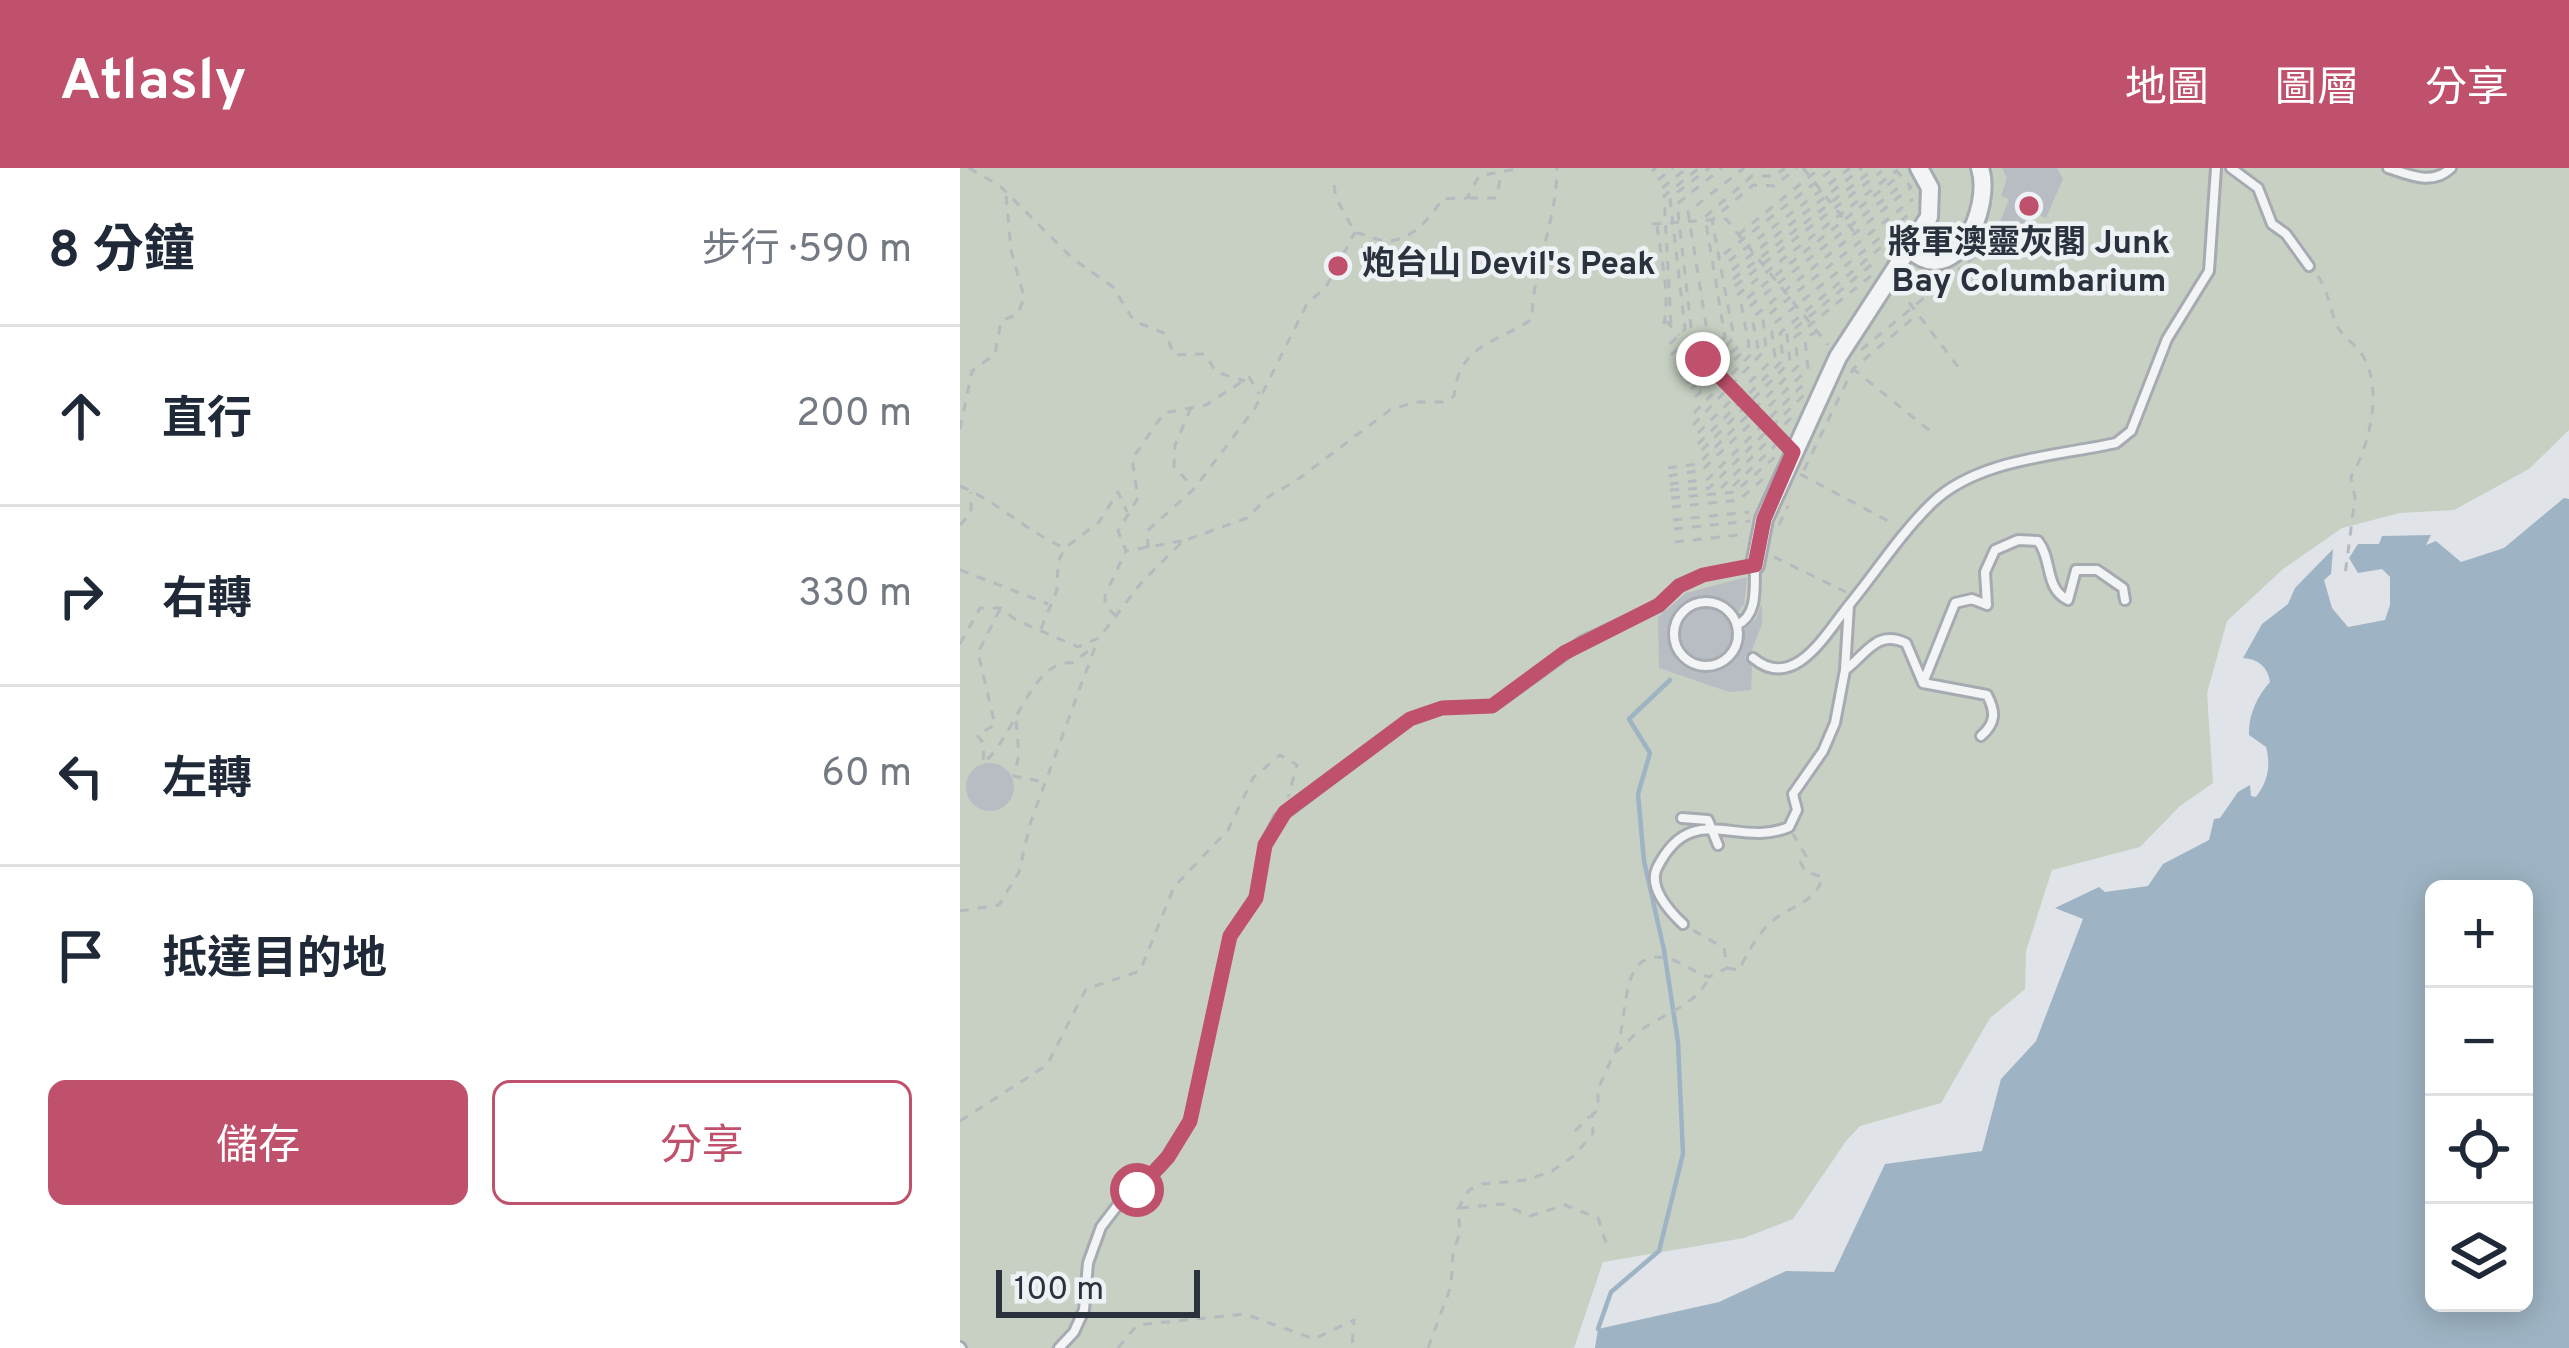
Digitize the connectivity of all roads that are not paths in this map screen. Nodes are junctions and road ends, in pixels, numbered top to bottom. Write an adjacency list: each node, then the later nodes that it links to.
1 (1980, 168): 7 (street)
2 (2216, 168): 11 (lane)
3 (2231, 168): 8 (lane)
4 (2388, 168): 5 (lane)
5 (2451, 168)
6 (1913, 175): 7 (street)
7 (1910, 249): 9 (street)
8 (2309, 266)
9 (1763, 536): 12 (lane); 21 (lane)
10 (2125, 600): 15 (lane)
11 (1849, 605): 13 (lane); 14 (lane)
12 (1737, 625): 12 (lane)
13 (1753, 658)
14 (1845, 670): 15 (lane); 18 (lane)
15 (1923, 683): 16 (lane)
16 (1981, 736)
17 (1682, 818): 18 (lane)
18 (1714, 827): 19 (lane); 20 (lane)
19 (1718, 845)
20 (1683, 924)
21 (1059, 1348)

